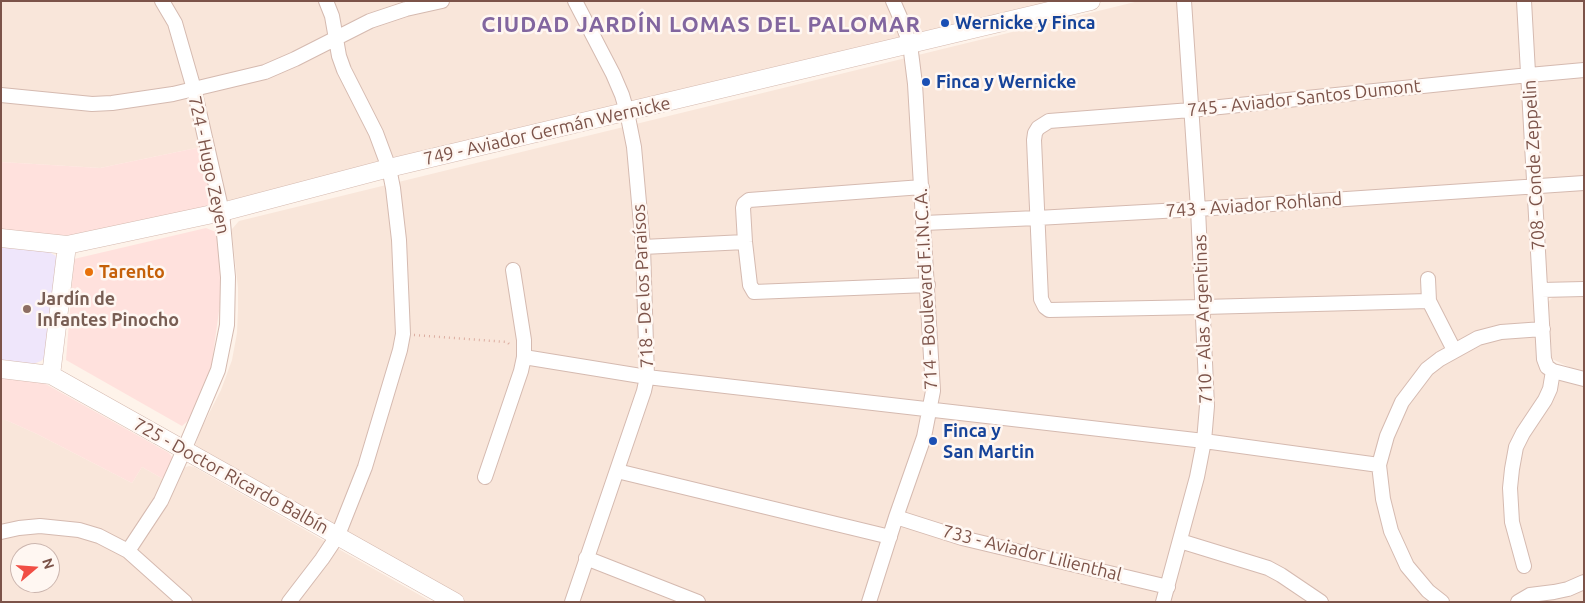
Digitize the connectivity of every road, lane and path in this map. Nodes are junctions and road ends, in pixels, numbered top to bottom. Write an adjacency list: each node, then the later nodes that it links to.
1 (162, 1): 13 (street, 724 - Hugo Zeyen)
2 (326, 1): 9 (street)
3 (442, 1): 9 (street)
4 (575, 1): 16 (street, 718 - De los Paraísos)
5 (893, 1): 10 (street, 714 - Boulevard F.I.N.C.A.)
6 (1091, 1): 10 (street, 749 - Aviador Germán Wernicke)
7 (1184, 1): 15 (street, 710 - Alas Argentinas)
8 (1524, 1): 12 (street, 708 - Conde Zeppelin)
9 (336, 39): 13 (street); 17 (street)
10 (910, 44): 16 (street, 749 - Aviador Germán Wernicke); 20 (street, 714 - Boulevard F.I.N.C.A.)
11 (1584, 70): 12 (street, 745 - Aviador Santos Dumont)
12 (1529, 75): 15 (street, 745 - Aviador Santos Dumont); 19 (street, 708 - Conde Zeppelin)
13 (194, 89): 14 (street); 22 (street, 724 - Hugo Zeyen)
14 (1, 95)
15 (1191, 110): 21 (street, 710 - Alas Argentinas); 23 (street, 745 - Aviador Santos Dumont)
16 (627, 112): 17 (street, 749 - Aviador Germán Wernicke); 28 (street, 718 - De los Paraísos)
17 (389, 168): 22 (street, 749 - Aviador Germán Wernicke); 37 (street)
18 (1584, 183): 19 (street, 743 - Aviador Rohland)
19 (1535, 186): 21 (street, 743 - Aviador Rohland); 33 (street, 708 - Conde Zeppelin)
20 (922, 187): 24 (street, 714 - Boulevard F.I.N.C.A.); 26 (street)
21 (1198, 209): 23 (street, 743 - Aviador Rohland); 35 (street, 710 - Alas Argentinas)
22 (222, 212): 27 (street, 749 - Aviador Germán Wernicke); 47 (street, 724 - Hugo Zeyen)
23 (1038, 218): 24 (street, 743 - Aviador Rohland); 35 (street)
24 (924, 223): 31 (street, 714 - Boulevard F.I.N.C.A.)
25 (1, 238): 27 (street, 749 - Aviador Germán Wernicke)
26 (745, 242): 28 (street); 31 (street)
27 (67, 245): 42 (street)
28 (643, 247): 43 (street, 718 - De los Paraísos)
29 (513, 270): 39 (street)
30 (1428, 279): 34 (street)
31 (928, 285): 45 (street, 714 - Boulevard F.I.N.C.A.)
32 (1584, 289): 33 (street)
33 (1541, 290): 36 (street, 708 - Conde Zeppelin)
34 (1429, 301): 35 (street); 38 (street)
35 (1203, 307): 46 (street, 710 - Alas Argentinas)
36 (1543, 330): 38 (street); 41 (street, 708 - Conde Zeppelin)
37 (403, 334): 39 (path); 53 (street)
38 (1454, 350): 48 (street)
39 (524, 357): 43 (street); 50 (street)
40 (1, 369): 42 (street, 725 - Doctor Ricardo Balbín)
41 (1553, 372): 44 (street); 58 (street)
42 (51, 375): 47 (street, 725 - Doctor Ricardo Balbín)
43 (648, 377): 45 (street); 49 (street, 718 - De los Paraísos)
44 (1584, 379)
45 (930, 409): 46 (street); 51 (street, 714 - Boulevard F.I.N.C.A.)
46 (1204, 442): 48 (street); 55 (street, 710 - Alas Argentinas)
47 (184, 450): 53 (street, 725 - Doctor Ricardo Balbín); 56 (street, 724 - Hugo Zeyen)
48 (1379, 465): 69 (street)
49 (617, 471): 54 (street); 57 (street, 718 - De los Paraísos)
50 (486, 477)
51 (896, 517): 54 (street, 714 - Boulevard F.I.N.C.A.); 60 (street, 733 - Aviador Lilienthal)
52 (1, 532): 56 (street)
53 (338, 536): 62 (street); 63 (street, 725 - Doctor Ricardo Balbín)
54 (890, 537): 66 (street, 714 - Boulevard F.I.N.C.A.)
55 (1180, 541): 60 (street, 710 - Alas Argentinas); 68 (street)
56 (128, 551): 61 (street)
57 (586, 558): 64 (street, 718 - De los Paraísos); 65 (street)
58 (1524, 566)
59 (1584, 582): 70 (street)
60 (1168, 587): 67 (street, 710 - Alas Argentinas)
61 (185, 602)
62 (288, 602)
63 (455, 602)
64 (572, 602)
65 (698, 602)
66 (869, 602)
67 (1163, 602)
68 (1321, 602)
69 (1442, 602)
70 (1518, 602)

